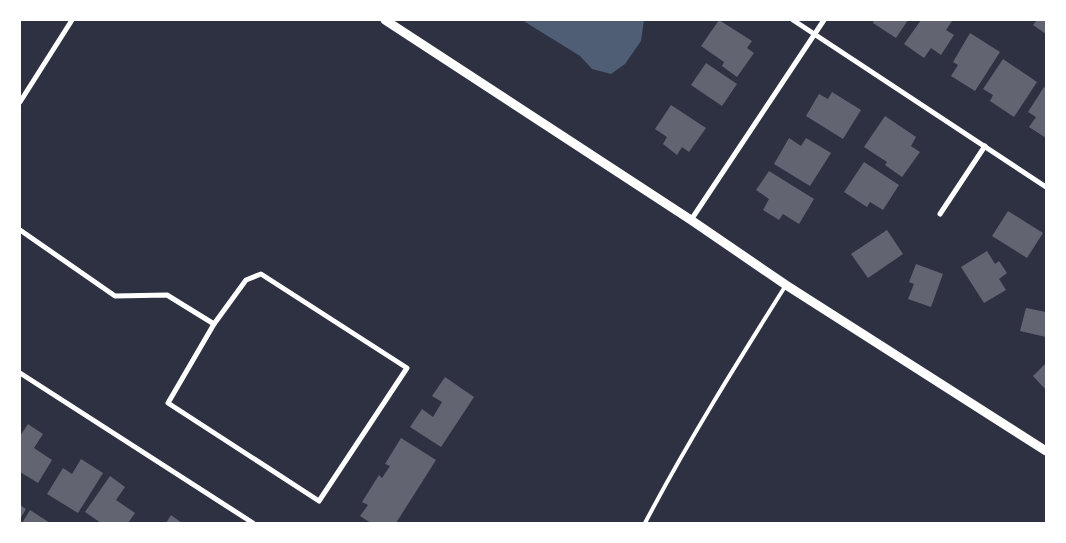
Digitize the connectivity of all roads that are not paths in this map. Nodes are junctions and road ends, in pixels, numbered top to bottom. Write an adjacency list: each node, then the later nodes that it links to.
1 (72, 20): 6 (street)
2 (385, 20): 10 (street)
3 (793, 20): 5 (street)
4 (824, 20): 5 (street)
5 (814, 34): 7 (street); 10 (street)
6 (20, 102)
7 (985, 146): 8 (street); 9 (street)
8 (1046, 187)
9 (940, 214)
10 (691, 220): 12 (street)
11 (20, 230): 13 (street)
12 (786, 285): 15 (street); 17 (lane)
13 (214, 324): 13 (street)
14 (20, 373): 16 (street)
15 (1046, 451)
16 (253, 523)
17 (645, 523)

